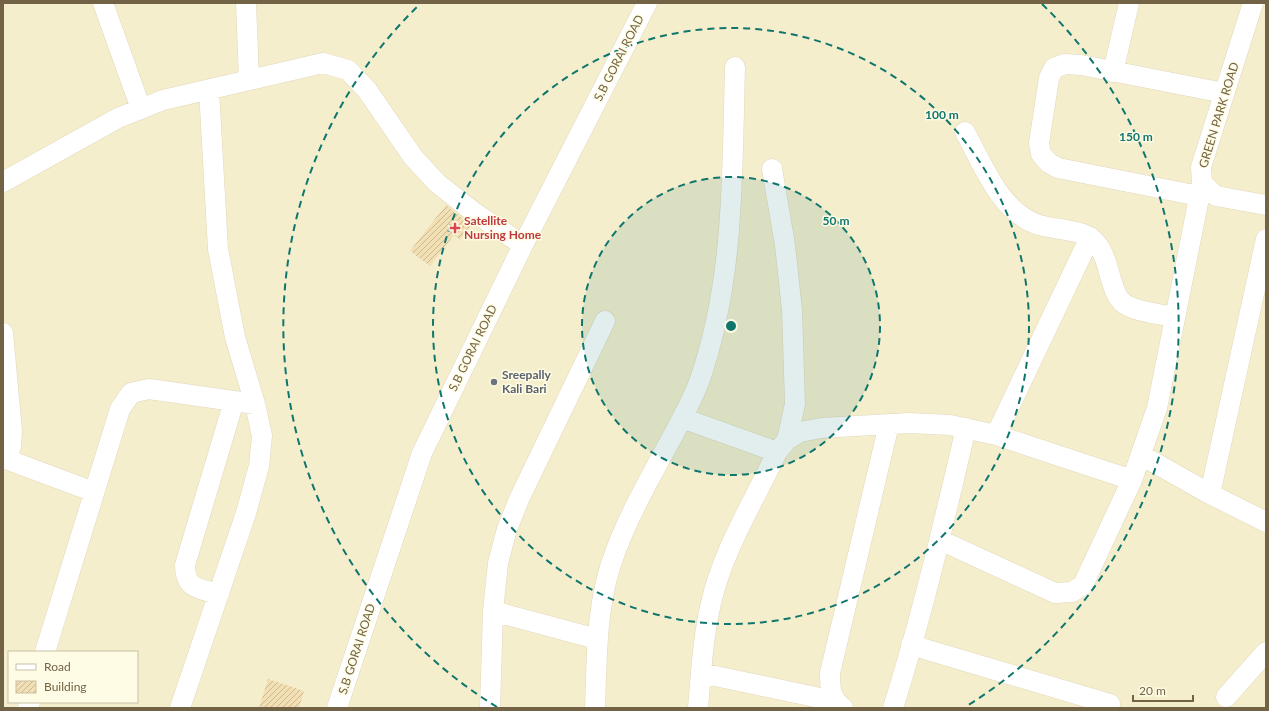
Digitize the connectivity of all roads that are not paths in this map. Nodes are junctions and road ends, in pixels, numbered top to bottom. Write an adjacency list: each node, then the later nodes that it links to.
1 (103, 3): 11 (street)
2 (246, 3): 8 (street)
3 (647, 3): 19 (street, S.B GORAI ROAD)
4 (1129, 3): 7 (street)
5 (1254, 3): 10 (street, GREEN PARK ROAD)
6 (735, 67): 25 (street)
7 (1113, 72): 10 (street); 15 (street)
8 (249, 80): 9 (street); 19 (street)
9 (209, 90): 11 (street); 24 (street)
10 (1224, 93): 15 (street, GREEN PARK ROAD)
11 (141, 109): 14 (street)
12 (965, 132): 17 (street)
13 (772, 169): 29 (street)
14 (3, 182)
15 (1201, 190): 16 (street, GREEN PARK ROAD); 20 (street)
16 (1266, 205)
17 (1090, 237): 20 (street); 28 (street)
18 (1266, 239): 34 (street)
19 (523, 245): 47 (street, S.B GORAI ROAD)
20 (1175, 317): 30 (street)
21 (605, 322): 38 (street)
22 (3, 333): 31 (street)
23 (234, 401): 24 (street); 33 (street); 37 (street)
24 (255, 404): 37 (street)
25 (682, 418): 29 (street); 39 (street)
26 (889, 424): 27 (street); 29 (street); 45 (street)
27 (966, 428): 28 (street); 36 (street)
28 (996, 435): 32 (street)
29 (782, 446): 43 (street)
30 (1141, 455): 32 (street); 34 (street)
31 (3, 457): 33 (street)
32 (1132, 480): 36 (street)
33 (94, 492): 41 (street)
34 (1210, 494): 35 (street)
35 (1266, 522)
36 (940, 540): 40 (street)
37 (219, 594): 48 (street)
38 (493, 611): 39 (street); 49 (street)
39 (597, 639): 50 (street)
40 (912, 645): 46 (street); 52 (street)
41 (45, 651)
42 (1266, 652): 44 (street)
43 (701, 673): 45 (street); 51 (street)
44 (1226, 697)
45 (839, 704)
46 (1110, 704)
47 (340, 707)
48 (180, 708)
49 (490, 708)
50 (595, 708)
51 (698, 708)
52 (893, 708)

